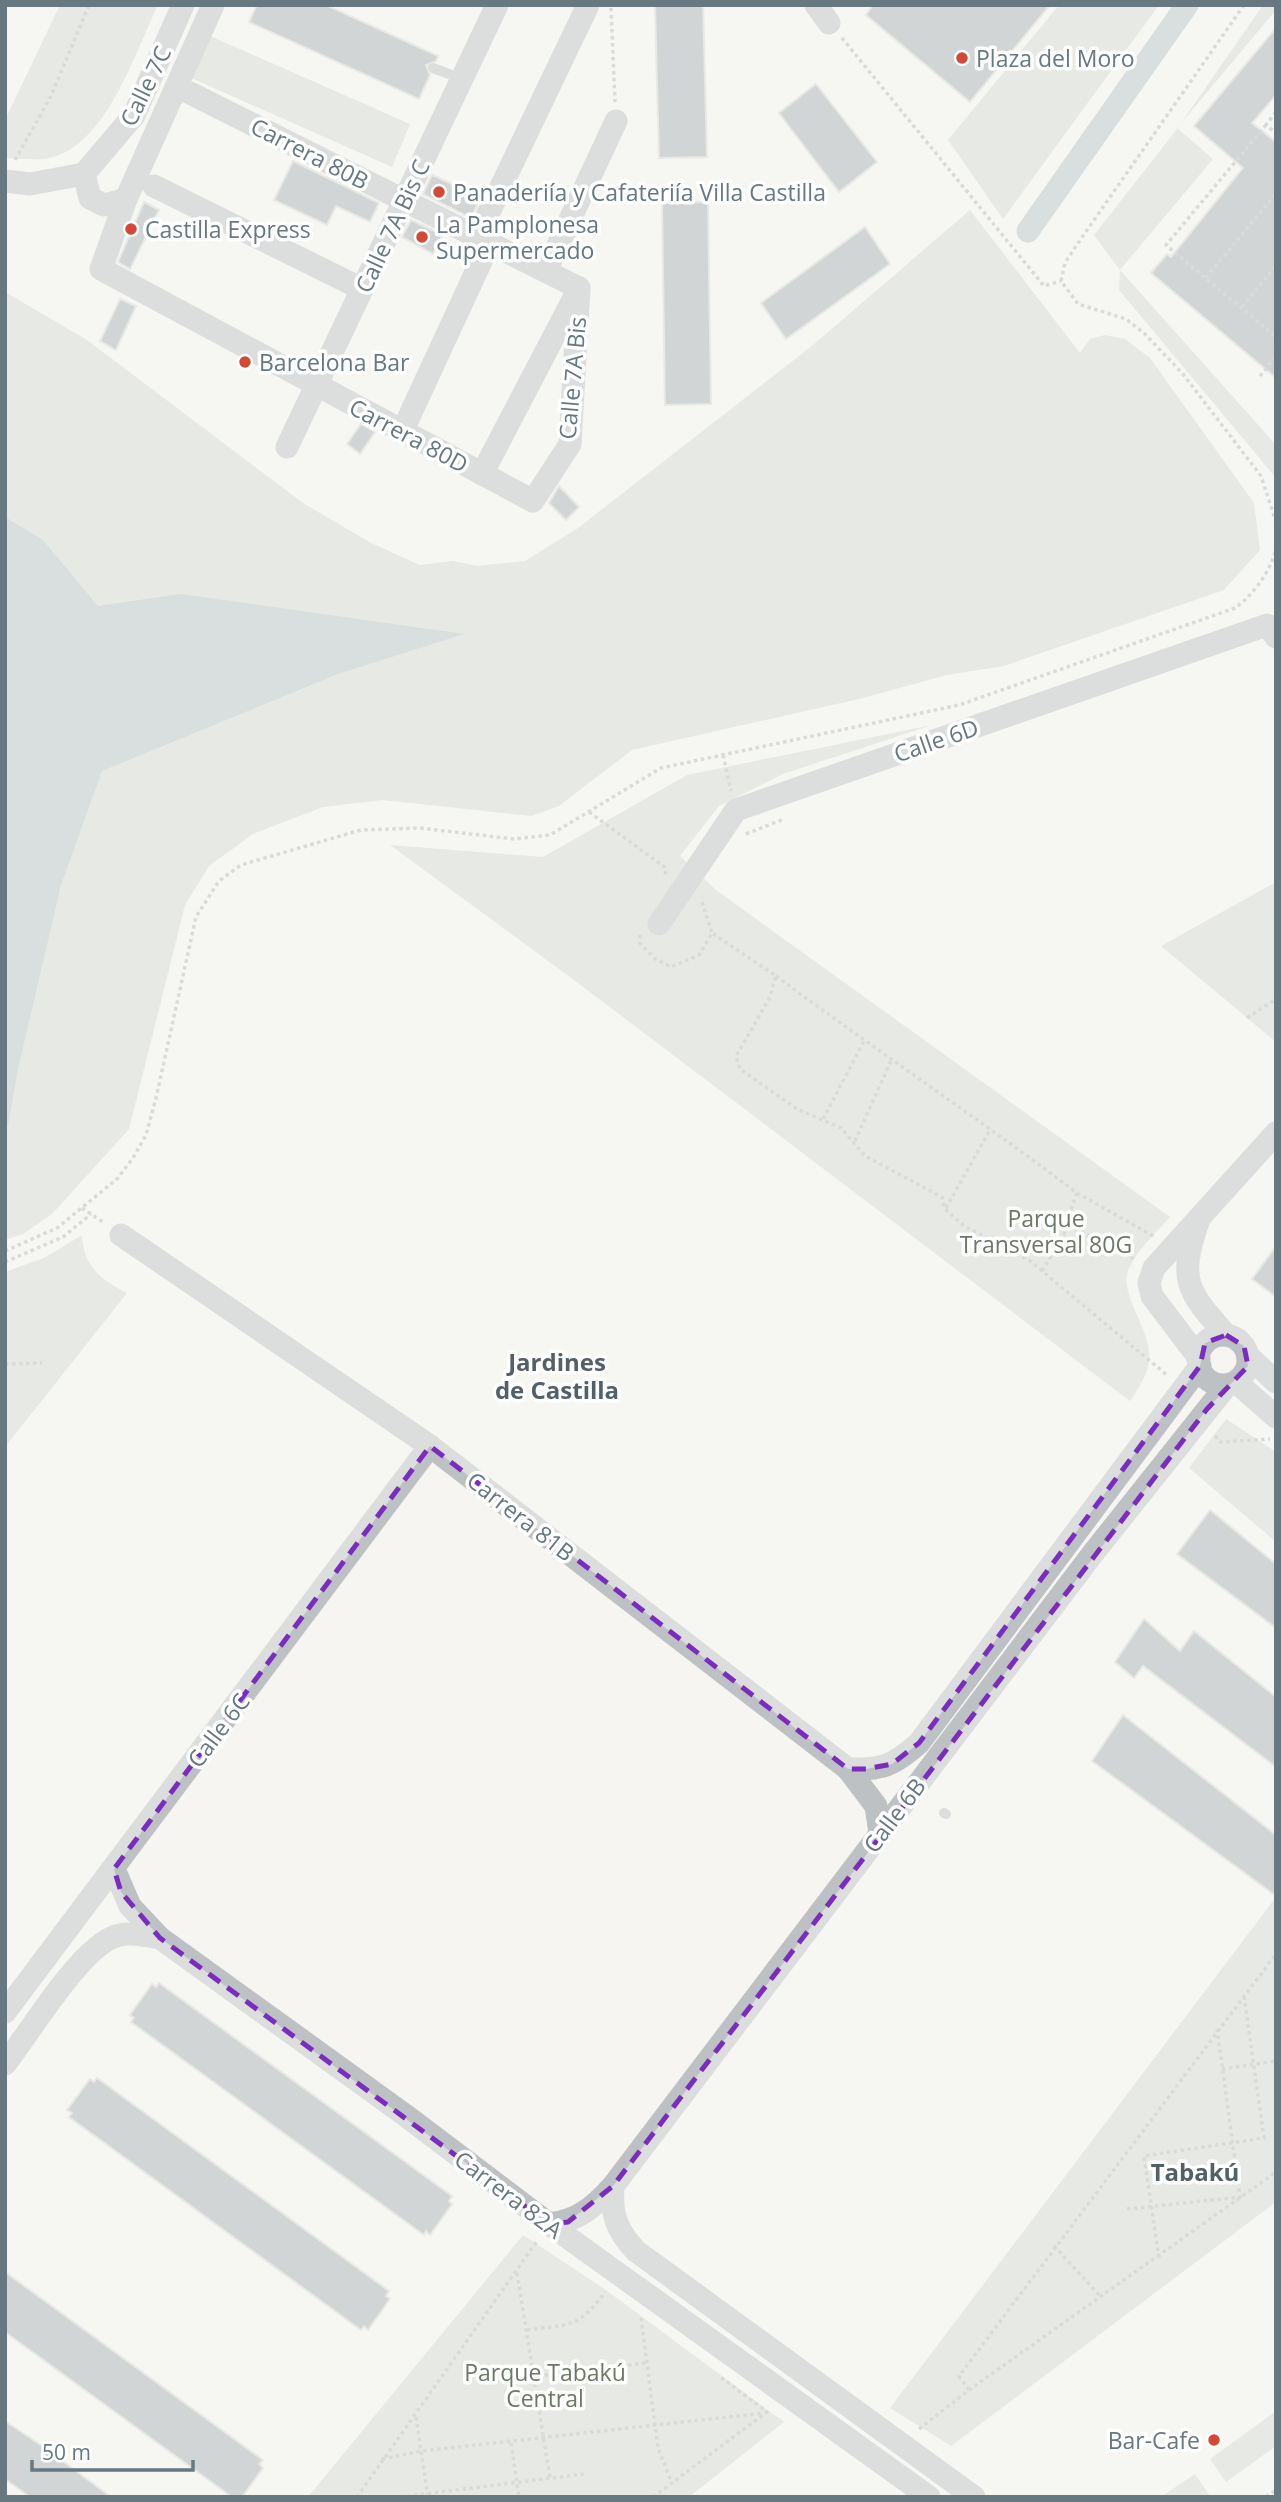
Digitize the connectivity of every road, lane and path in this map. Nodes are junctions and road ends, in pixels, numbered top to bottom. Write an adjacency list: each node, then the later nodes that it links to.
1 (89, 5): 16 (path)
2 (183, 5): 17 (street, Calle 7C)
3 (213, 5): 20 (street, Calle 7C)
4 (497, 5): 10 (street, Calle 7A Bis C)
5 (588, 5): 22 (street)
6 (610, 5): 13 (path)
7 (1244, 5): 27 (path)
8 (823, 14): 27 (path)
9 (433, 68): 10 (lane)
10 (462, 79): 21 (street, Calle 7A Bis C)
11 (190, 93): 21 (street, Carrera 80B)
12 (1276, 112): 14 (path)
13 (616, 121): 25 (street)
14 (1266, 125): 15 (path); 26 (path)
15 (1276, 133)
16 (8, 173): 17 (street)
17 (84, 174): 20 (street)
18 (153, 186): 29 (street)
19 (1276, 193): 26 (path)
20 (126, 198): 24 (street, Calle 7C)
21 (404, 200): 22 (street, Carrera 80B); 29 (street, Calle 7A Bis C)
22 (483, 240): 25 (street, Carrera 80B); 35 (street)
23 (1276, 265): 30 (path)
24 (101, 269): 34 (street, Carrera 80D)
25 (546, 271): 28 (street, Carrera 80B)
26 (1206, 278): 30 (path)
27 (1061, 281): 39 (path)
28 (579, 288): 37 (street); 38 (street, Calle 7A Bis)
29 (362, 289): 34 (street, Calle 7A Bis C)
30 (1241, 308): 31 (path)
31 (1276, 337)
32 (1276, 356): 33 (path)
33 (1260, 376)
34 (317, 385): 35 (street, Carrera 80D); 36 (street, Calle 7A Bis C)
35 (402, 432): 37 (street, Carrera 80D)
36 (287, 447)
37 (482, 474): 38 (street, Carrera 80D)
38 (533, 501)
39 (1276, 522)
40 (1276, 549): 42 (path)
41 (1271, 631): 43 (street, Calle 6D)
42 (723, 755): 44 (path); 45 (path)
43 (795, 790): 44 (street, Calle 6D); 46 (path)
44 (736, 810): 49 (street)
45 (589, 812): 47 (path); 61 (path)
46 (739, 842)
47 (664, 884)
48 (700, 892): 50 (path)
49 (649, 924): 50 (path)
50 (712, 933): 51 (path)
51 (776, 976): 54 (path); 56 (path)
52 (1276, 999): 53 (path)
53 (1247, 1018)
54 (864, 1041): 55 (path); 56 (path)
55 (891, 1061): 57 (path); 59 (path)
56 (823, 1119): 59 (path)
57 (991, 1128): 60 (path); 62 (path)
58 (1276, 1133): 64 (street)
59 (855, 1141): 62 (path)
60 (1077, 1193): 65 (path); 67 (path)
61 (82, 1208): 63 (path); 68 (path)
62 (945, 1209): 71 (path)
63 (91, 1214): 66 (path); 69 (path)
64 (1201, 1216): 67 (street); 72 (street)
65 (1066, 1224): 70 (path); 71 (path)
66 (121, 1235): 83 (street, Carrera 81B)
67 (1171, 1246): 70 (street)
68 (5, 1251)
69 (5, 1262)
70 (1154, 1268): 74 (street)
71 (1042, 1271): 79 (path)
72 (1226, 1335): 73 (street); 74 (street)
73 (1248, 1356): 77 (street); 78 (street)
74 (1199, 1362): 78 (street); 79 (street, Calle 6B)
75 (42, 1363): 76 (path)
76 (5, 1364)
77 (1276, 1382)
78 (1231, 1383): 80 (street, Calle 6B); 81 (street)
79 (1183, 1388): 84 (street, Calle 6B)
80 (1207, 1409): 82 (path); 85 (street, Calle 6B)
81 (1276, 1417)
82 (1276, 1438)
83 (430, 1446): 84 (street, Carrera 81B); 86 (street, Calle 6C)
84 (848, 1769): 85 (street, Carrera 81B)
85 (880, 1833): 98 (street, Calle 6B)
86 (114, 1868): 87 (street, Carrera 82A); 90 (street, Calle 6C)
87 (160, 1938): 93 (street); 102 (street, Carrera 82A)
88 (1276, 1954): 89 (path)
89 (1244, 1996): 91 (path); 94 (path)
90 (5, 2012)
91 (1217, 2028): 95 (path); 103 (path)
92 (1276, 2061): 94 (path)
93 (5, 2064)
94 (1254, 2064): 95 (path); 96 (path)
95 (1222, 2069): 96 (path)
96 (1232, 2143): 99 (path); 100 (path)
97 (1276, 2172): 99 (path)
98 (613, 2186): 102 (street, Calle 6B); 120 (street)
99 (1240, 2197): 100 (path); 104 (path)
100 (1151, 2207): 101 (path); 104 (path)
101 (1127, 2209)
102 (549, 2224): 105 (path); 114 (street, Carrera 82A)
103 (1054, 2246): 107 (path); 113 (path)
104 (1159, 2258): 107 (path)
105 (517, 2272): 109 (path); 116 (path)
106 (606, 2290): 109 (path)
107 (1101, 2297): 113 (path)
108 (641, 2316): 110 (path)
109 (527, 2330): 111 (path)
110 (646, 2362): 111 (path); 117 (path)
111 (535, 2376): 112 (path); 118 (path)
112 (496, 2381)
113 (969, 2390): 120 (path)
114 (805, 2407): 115 (path); 133 (street, Carrera 82A)
115 (767, 2413): 117 (path); 126 (path)
116 (416, 2417): 121 (path); 122 (path)
117 (654, 2427): 118 (path); 126 (path)
118 (545, 2440): 119 (path); 124 (path)
119 (511, 2443): 121 (path); 125 (path)
120 (901, 2444): 134 (street)
121 (422, 2451): 122 (path); 128 (path)
122 (382, 2459): 129 (path)
123 (584, 2474): 124 (path)
124 (550, 2478): 125 (path)
125 (517, 2482): 128 (path); 131 (path)
126 (672, 2483): 132 (path)
127 (1276, 2490): 135 (path)
128 (428, 2495): 130 (path)
129 (357, 2497)
130 (400, 2497)
131 (519, 2497)
132 (653, 2497)
133 (929, 2497)
134 (974, 2497)
135 (1266, 2497)

